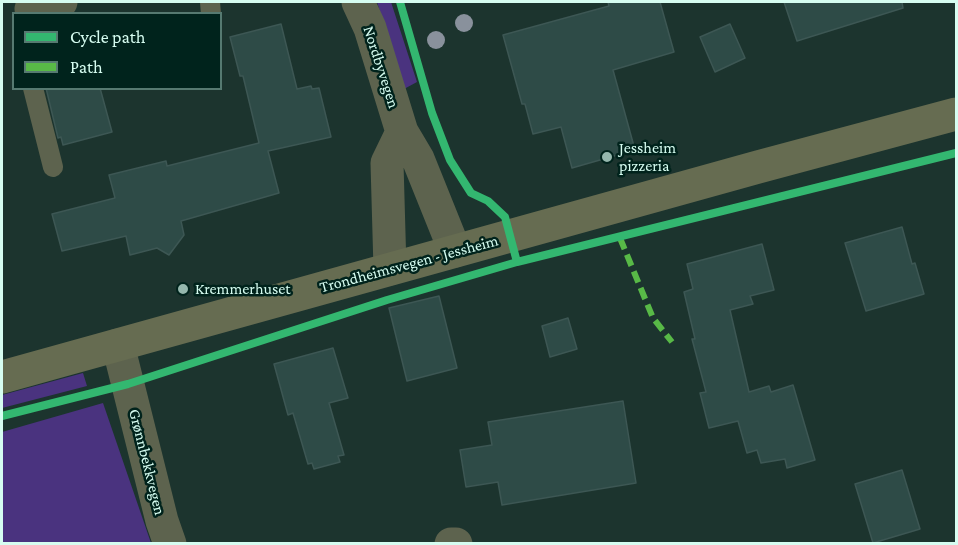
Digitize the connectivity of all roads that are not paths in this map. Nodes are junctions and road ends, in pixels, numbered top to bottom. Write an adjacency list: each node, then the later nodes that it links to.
1 (358, 2): 4 (street, Nordbyvegen)
2 (34, 90): 5 (lane)
3 (957, 114): 6 (main road, Trondheimsvegen - Jessheim)
4 (402, 132): 6 (street, Nordbyvegen); 7 (street)
5 (53, 167)
6 (455, 251): 7 (main road, Trondheimsvegen - Jessheim)
7 (390, 269): 8 (main road, Trondheimsvegen - Jessheim)
8 (118, 345): 9 (main road, Trondheimsvegen - Jessheim); 10 (street, Grønnbekkvegen)
9 (2, 377)
10 (170, 543)
11 (451, 543): 12 (street)
12 (456, 543)

